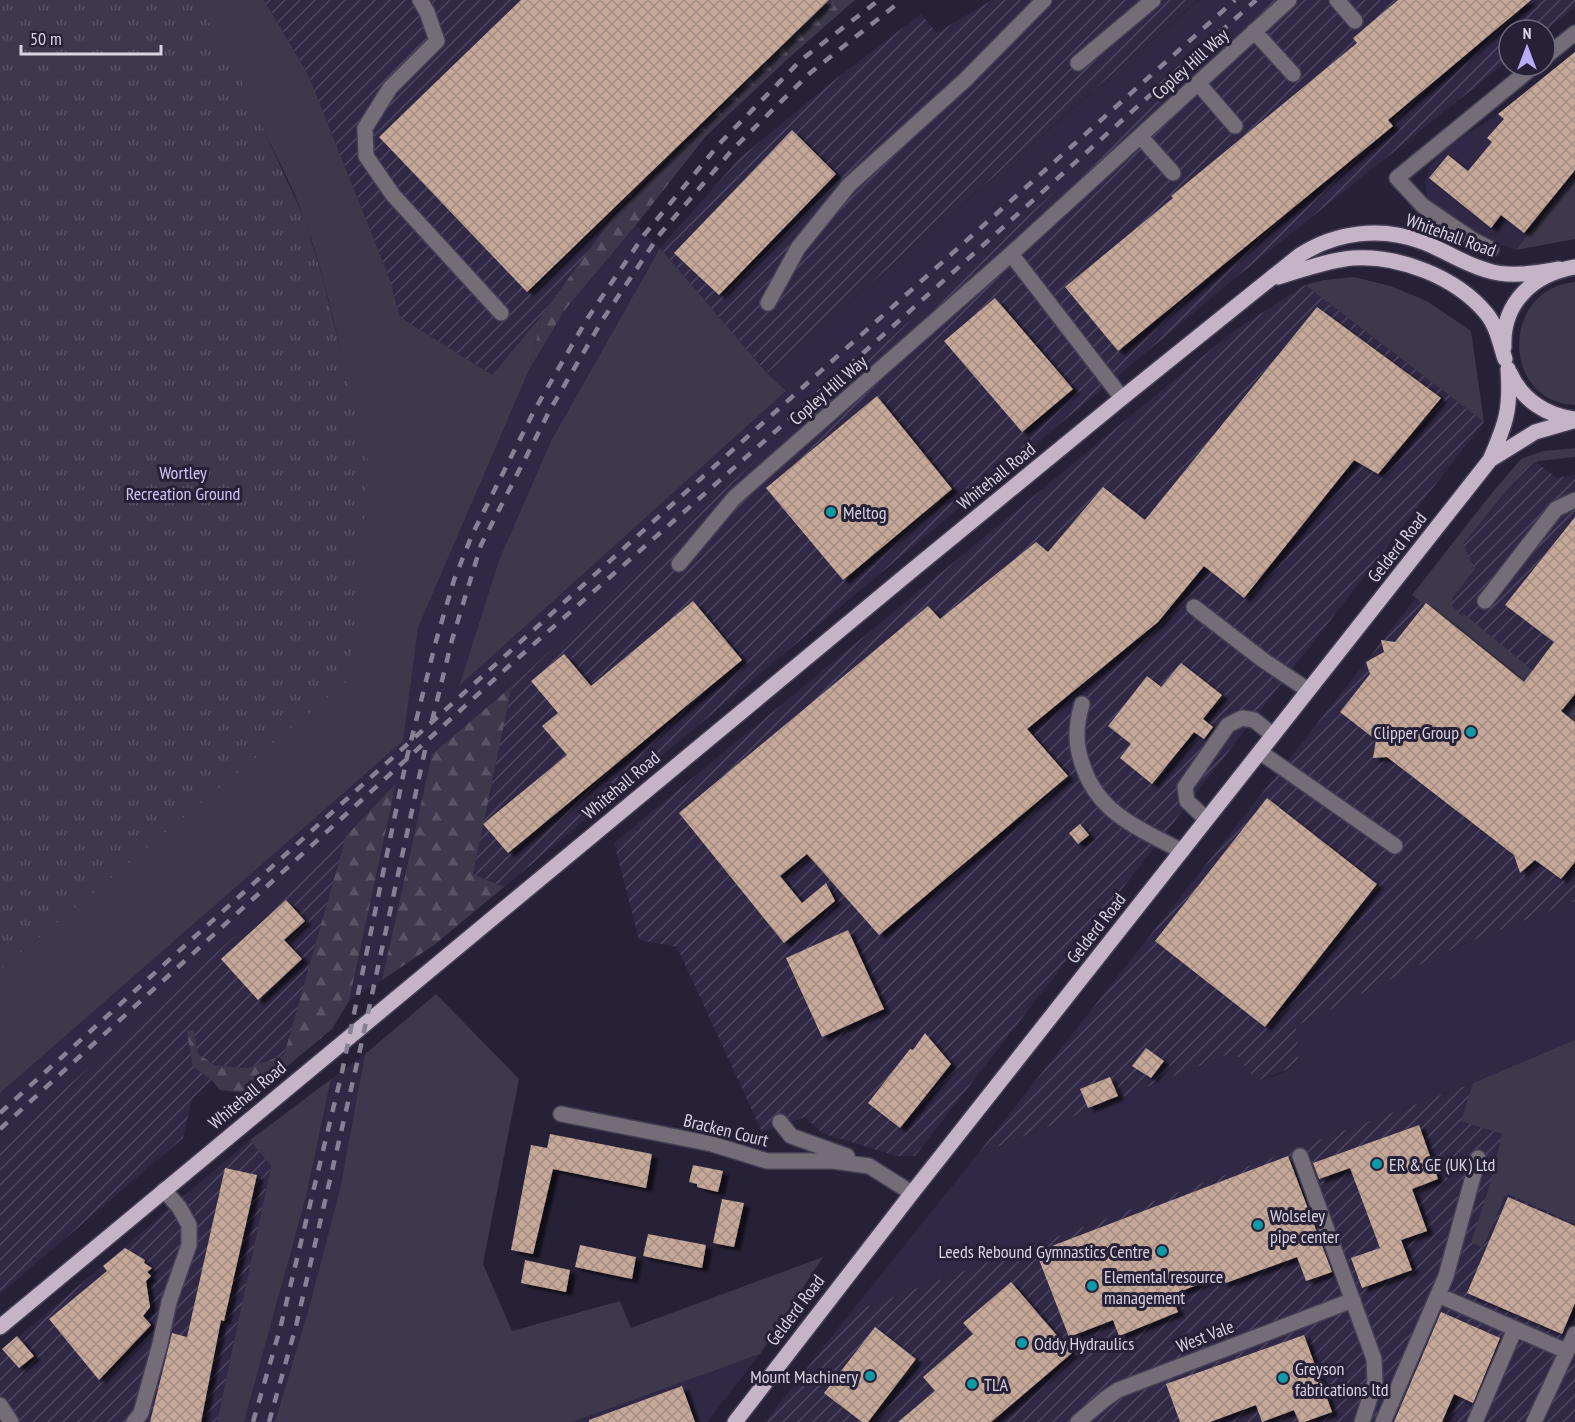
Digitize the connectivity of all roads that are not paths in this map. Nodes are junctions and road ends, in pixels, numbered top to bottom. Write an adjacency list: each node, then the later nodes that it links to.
1 (420, 0): 23 (street)
2 (1044, 0): 22 (street)
3 (1153, 0): 10 (street)
4 (1289, 0): 7 (street, Copley Hill Way)
5 (1337, 0): 6 (street)
6 (1355, 21)
7 (1254, 31): 11 (street); 13 (street, Copley Hill Way)
8 (1575, 33): 9 (street)
9 (1557, 47)
10 (1078, 63)
11 (1293, 74)
12 (1519, 78): 17 (street, Whitehall Road)
13 (1198, 83): 14 (street); 15 (street, Copley Hill Way)
14 (1236, 126)
15 (1140, 136): 16 (street); 18 (street, Copley Hill Way)
16 (1173, 173)
17 (1491, 249)
18 (1011, 254): 25 (street); 29 (street, Copley Hill Way)
19 (1575, 267): 20 (main road, Whitehall Road)
20 (1559, 269): 21 (main road, Whitehall Road); 24 (main road)
21 (1272, 279): 24 (main road, Whitehall Road); 25 (main road, Whitehall Road)
22 (768, 303)
23 (501, 314)
24 (1506, 364): 26 (main road); 27 (main road, Gelderd Road)
25 (1122, 398): 44 (main road, Whitehall Road)
26 (1575, 420): 27 (main road, Gelderd Road)
27 (1490, 460): 32 (main road, Gelderd Road)
28 (1575, 500): 30 (street)
29 (679, 564)
30 (1485, 601)
31 (1194, 608): 32 (street)
32 (1308, 690): 34 (main road, Gelderd Road)
33 (1082, 704): 38 (street)
34 (1273, 735): 35 (main road, Gelderd Road); 36 (street)
35 (1260, 752): 36 (main road, Gelderd Road); 37 (street)
36 (1206, 819): 38 (main road, Gelderd Road)
37 (1395, 846)
38 (1182, 850): 45 (main road, Gelderd Road)
39 (561, 1114): 43 (street, Bracken Court)
40 (780, 1122): 43 (street)
41 (1300, 1156): 47 (street)
42 (1478, 1158): 46 (street)
43 (869, 1166): 45 (street, Bracken Court)
44 (164, 1190): 48 (main road, Whitehall Road); 55 (street)
45 (912, 1193): 56 (main road, Gelderd Road)
46 (1438, 1295): 49 (street); 59 (street)
47 (1353, 1300): 53 (street, West Vale); 58 (street)
48 (0, 1327)
49 (1515, 1329): 51 (street); 60 (street)
50 (1575, 1334): 51 (street)
51 (1566, 1351): 61 (street)
52 (0, 1405): 54 (street)
53 (1096, 1416): 57 (street, West Vale)
54 (11, 1422)
55 (134, 1422)
56 (735, 1422)
57 (1078, 1422)
58 (1362, 1422)
59 (1383, 1422)
60 (1475, 1422)
61 (1534, 1422)

